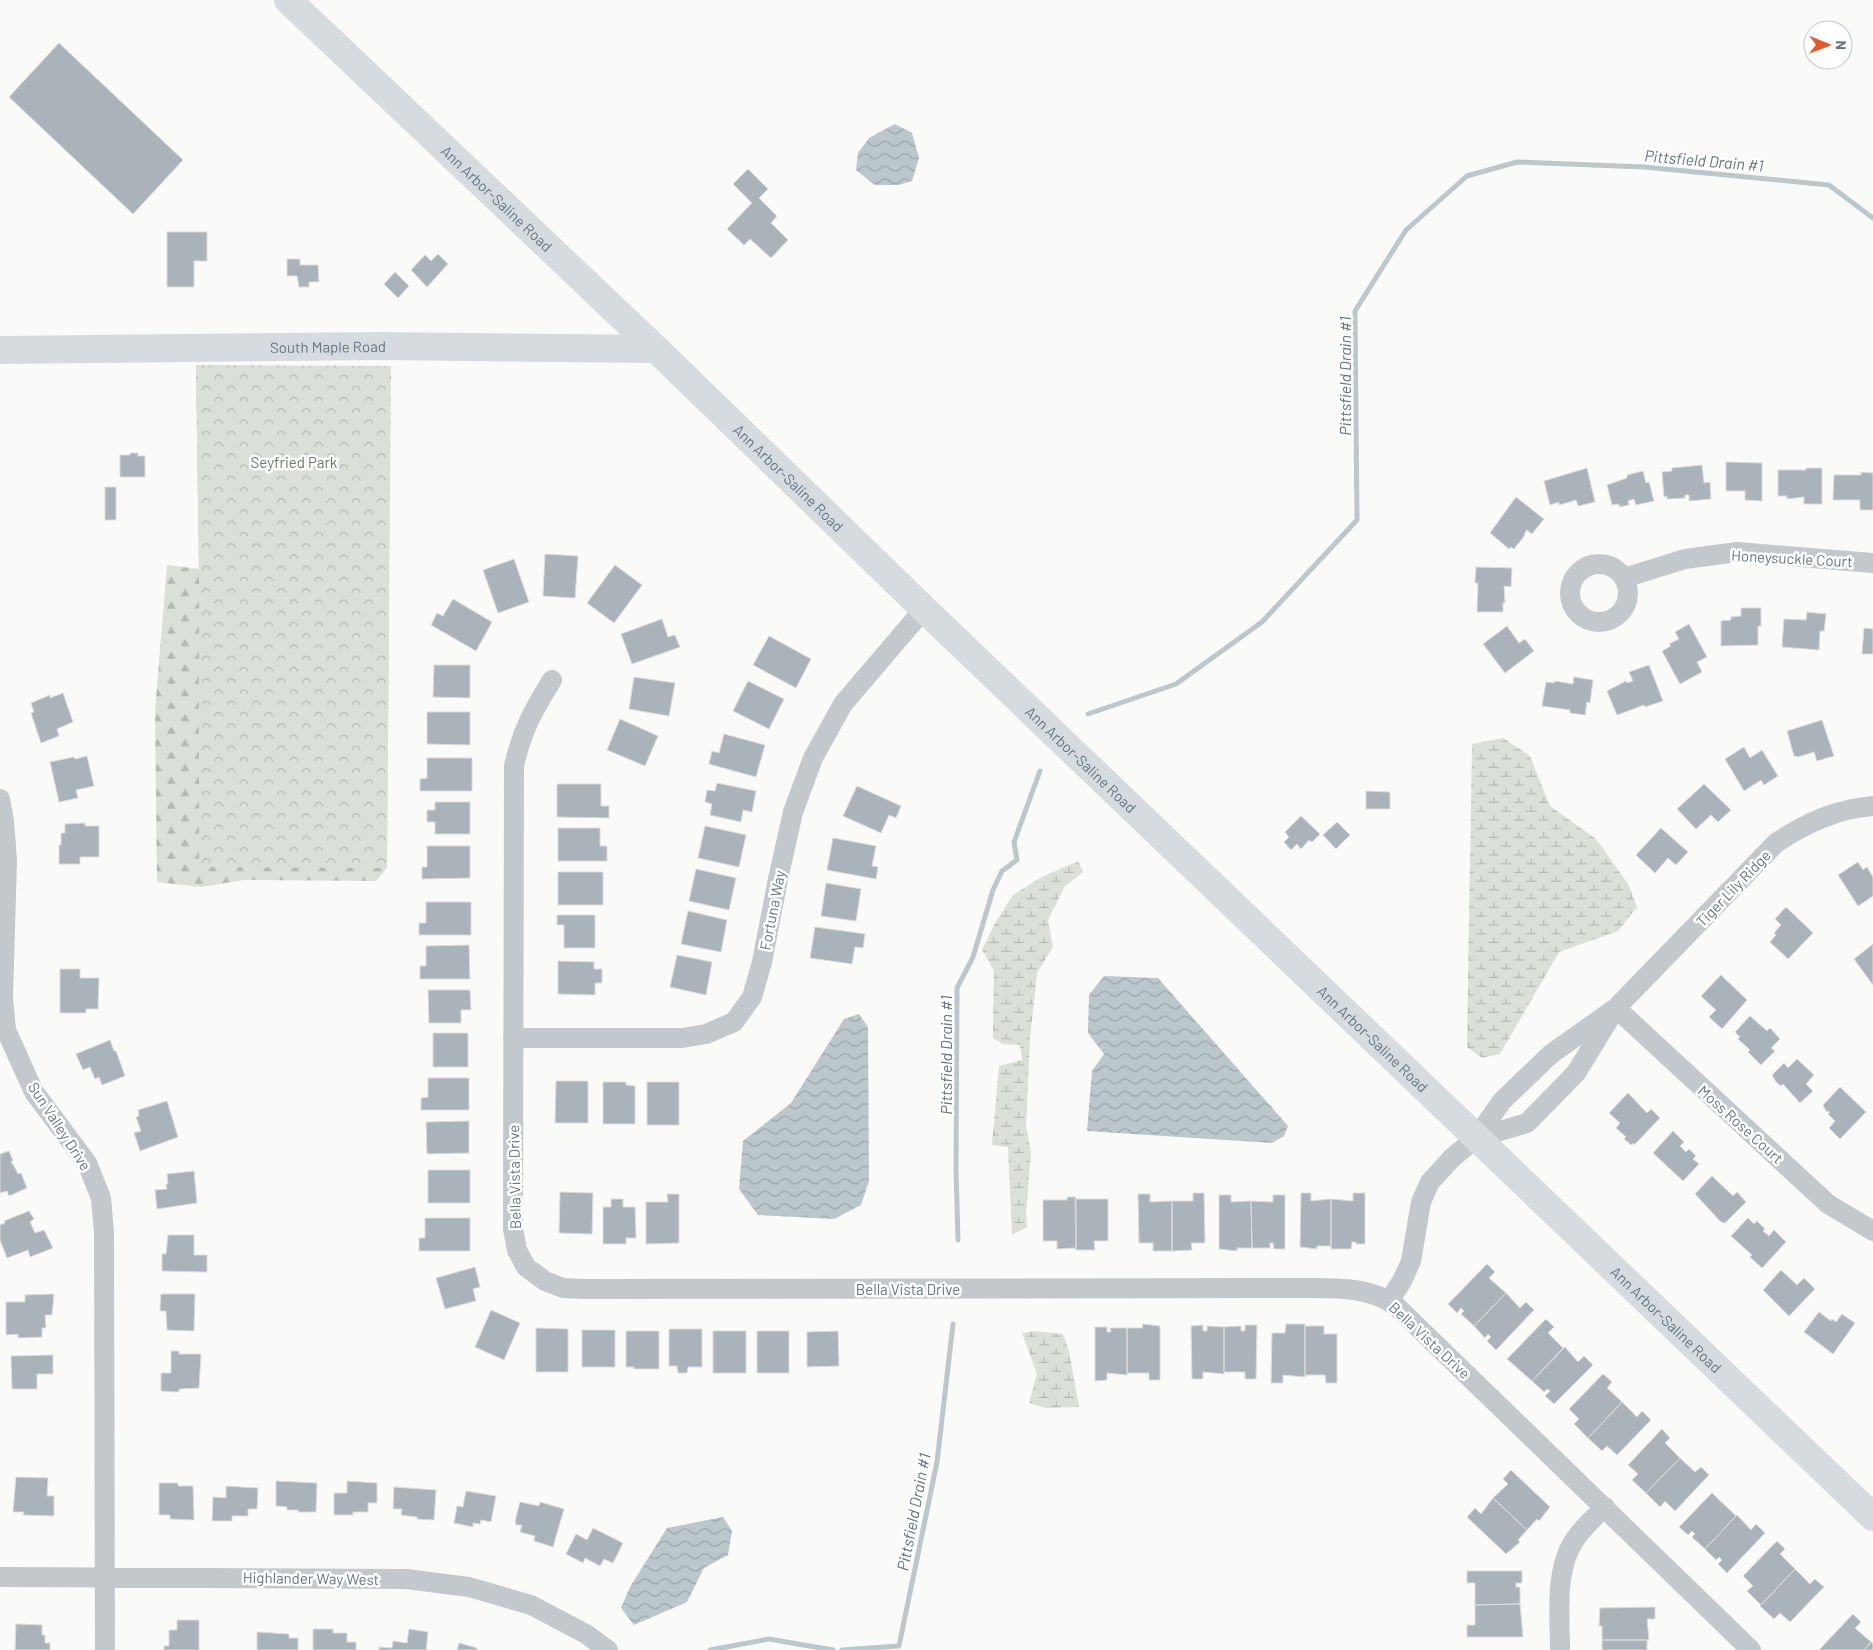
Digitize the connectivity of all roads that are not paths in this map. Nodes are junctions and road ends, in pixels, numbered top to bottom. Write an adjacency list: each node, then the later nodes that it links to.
1 (288, 0): 2 (main road, Ann Arbor-Saline Road)
2 (656, 349): 3 (main road, South Maple Road); 6 (main road, Ann Arbor-Saline Road)
3 (0, 350)
4 (1873, 563): 5 (street, Honeysuckle Court)
5 (1624, 578)
6 (924, 609): 11 (street, Fortuna Way); 12 (main road, Ann Arbor-Saline Road)
7 (552, 680): 11 (street, Bella Vista Drive)
8 (0, 799): 18 (street, Sun Valley Drive)
9 (1873, 806): 10 (street, Tiger Lily Ridge)
10 (1616, 1008): 12 (street, Tiger Lily Ridge); 12 (street, Tiger Lily Ridge); 13 (street, Moss Rose Court)
11 (514, 1038): 14 (street, Bella Vista Drive)
12 (1476, 1138): 14 (street); 16 (main road, Ann Arbor-Saline Road)
13 (1873, 1231)
14 (1389, 1301): 15 (street, Bella Vista Drive)
15 (1605, 1507): 21 (street); 22 (street, Bella Vista Drive)
16 (1873, 1518)
17 (0, 1576): 18 (street, Highlander Way West)
18 (106, 1576): 19 (street, Sun Valley Drive); 20 (street, Highlander Way West)
19 (105, 1650)
20 (608, 1650)
21 (1560, 1650)
22 (1751, 1650)

